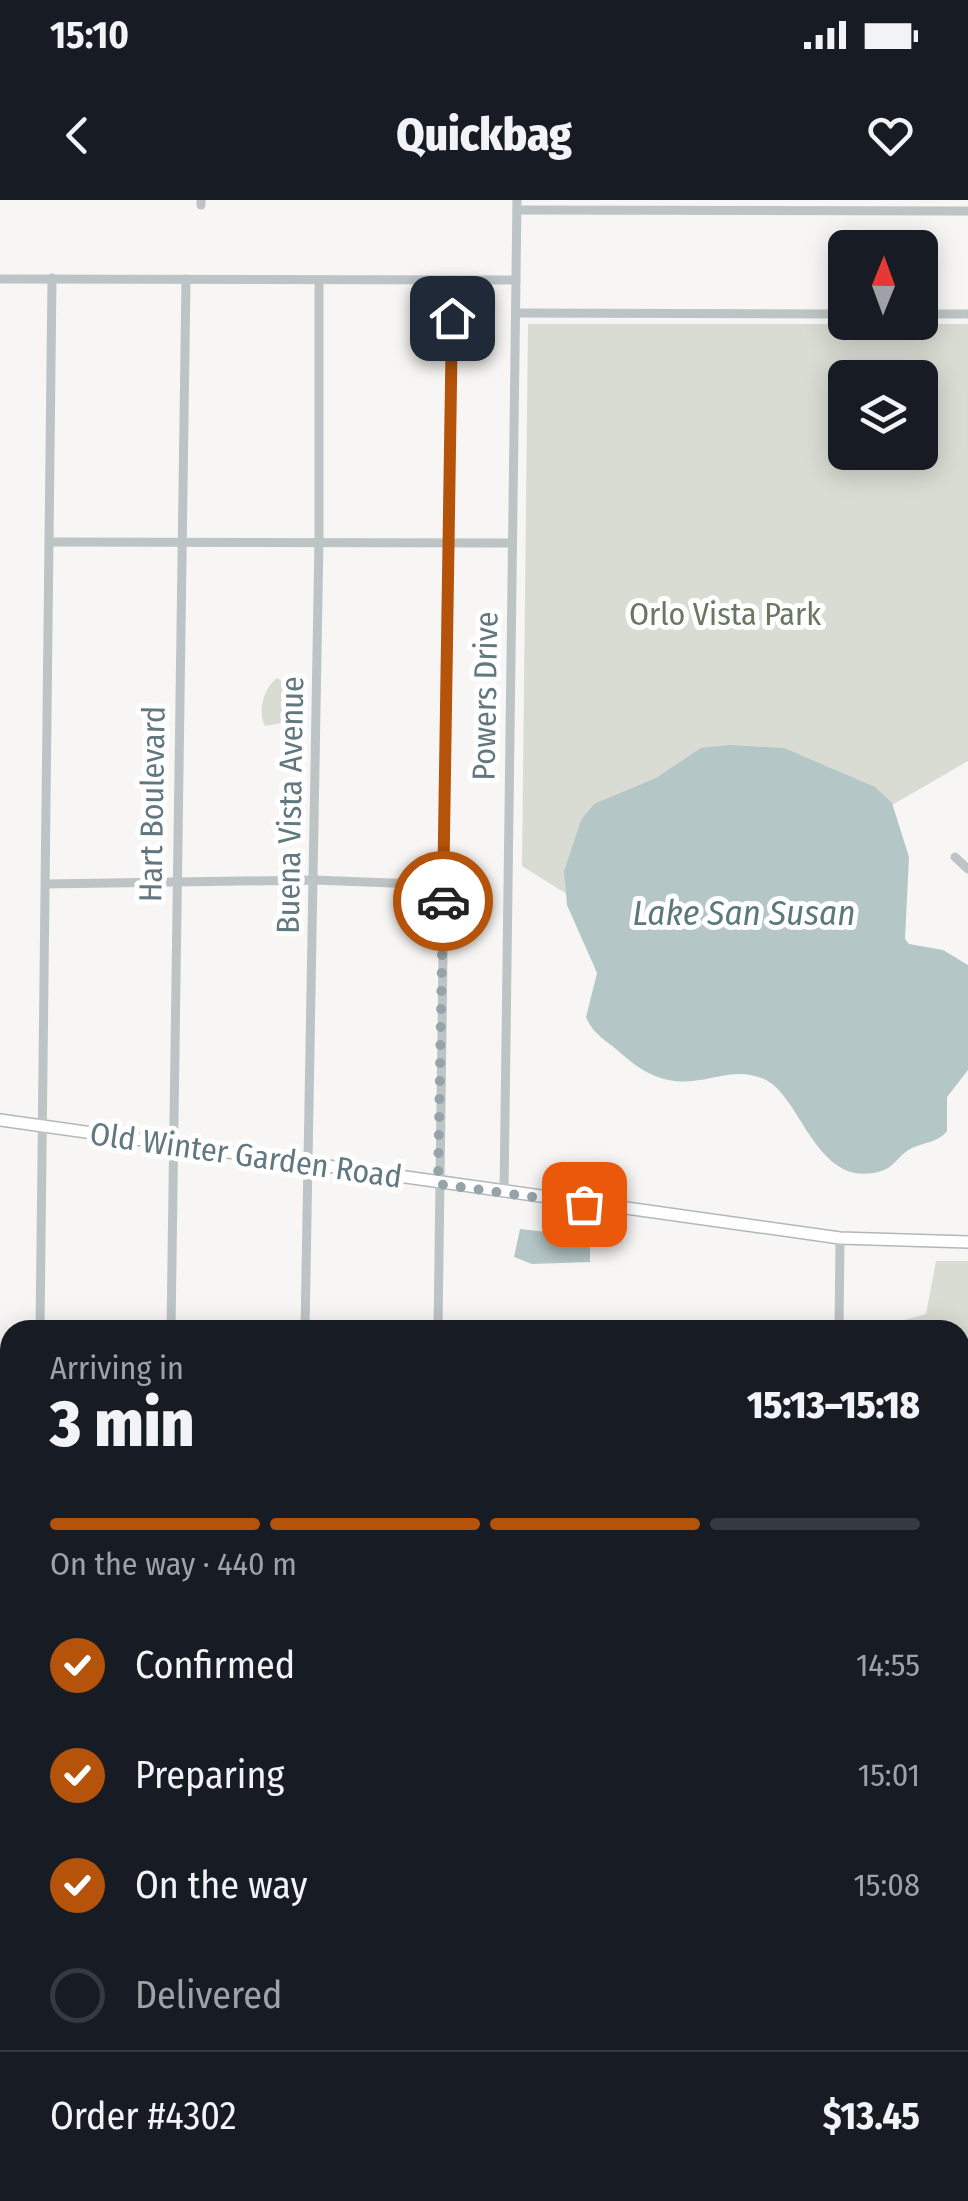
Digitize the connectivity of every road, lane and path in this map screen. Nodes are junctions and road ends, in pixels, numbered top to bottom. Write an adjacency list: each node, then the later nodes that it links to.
1 (517, 205): 2 (street); 9 (street, Powers Drive)
2 (946, 206): 3 (street)
3 (968, 212)
4 (0, 278): 5 (street)
5 (52, 278): 6 (street); 16 (street)
6 (186, 279): 7 (street); 14 (street, Hart Boulevard)
7 (319, 280): 8 (street); 15 (street, Buena Vista Avenue)
8 (452, 280): 9 (street); 17 (street)
9 (516, 280): 10 (street, Powers Drive)
10 (516, 312): 11 (street); 18 (street, Powers Drive)
11 (828, 314)
12 (938, 314): 13 (street)
13 (968, 314)
14 (180, 540): 15 (street); 16 (street); 21 (street, Hart Boulevard)
15 (319, 540): 17 (street); 22 (street, Buena Vista Avenue)
16 (51, 542): 23 (street)
17 (449, 542): 18 (street); 24 (street)
18 (512, 543): 30 (street, Powers Drive)
19 (956, 856): 20 (street)
20 (968, 869)
21 (176, 880): 22 (street); 23 (street); 27 (street, Hart Boulevard)
22 (314, 880): 24 (street); 28 (street, Buena Vista Avenue)
23 (46, 884): 26 (street)
24 (443, 885): 29 (street)
25 (0, 1120): 26 (main road, Old Winter Garden Road)
26 (41, 1126): 27 (main road, Old Winter Garden Road); 33 (street)
27 (173, 1144): 28 (main road, Old Winter Garden Road); 34 (street, Hart Boulevard)
28 (306, 1163): 29 (main road, Old Winter Garden Road); 35 (street, Buena Vista Avenue)
29 (438, 1184): 30 (main road, Old Winter Garden Road); 36 (street)
30 (504, 1193): 31 (main road, Old Winter Garden Road)
31 (840, 1238): 32 (main road, Old Winter Garden Road); 37 (street)
32 (968, 1242)
33 (40, 1320)
34 (171, 1320)
35 (305, 1320)
36 (438, 1320)
37 (840, 1320)

